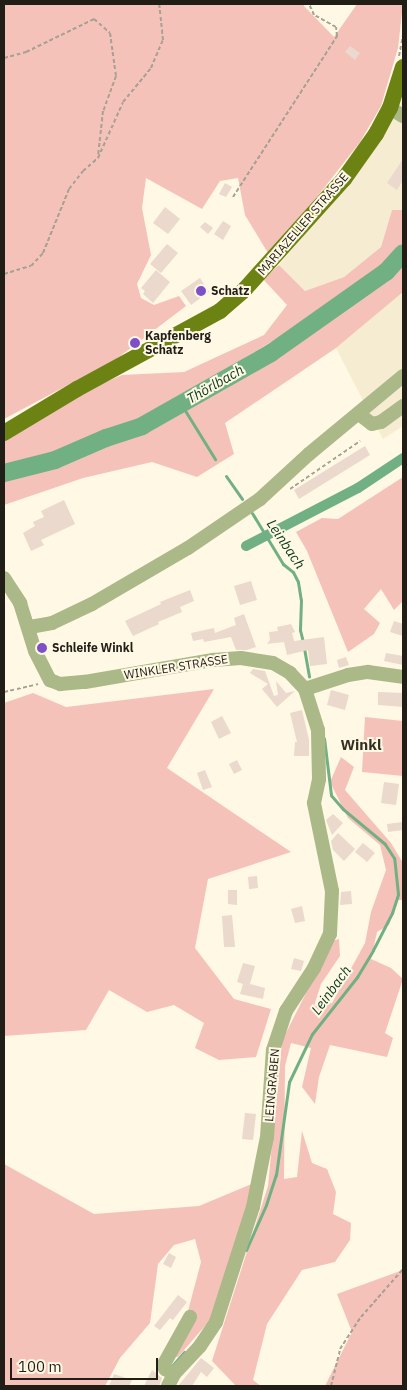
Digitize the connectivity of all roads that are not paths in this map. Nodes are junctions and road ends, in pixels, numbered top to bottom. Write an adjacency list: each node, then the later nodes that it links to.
1 (400, 64): 2 (main road, MARIAZELLER STRASSE)
2 (397, 112): 6 (main road, MARIAZELLER STRASSE)
3 (403, 376): 5 (street)
4 (403, 406): 5 (street)
5 (360, 414): 8 (street)
6 (4, 433)
7 (4, 578): 8 (street)
8 (30, 628): 10 (street, WINKLER STRASSE)
9 (403, 677): 10 (street)
10 (305, 688): 12 (street, LEINGRABEN)
11 (190, 1317): 12 (street)
12 (170, 1376)

